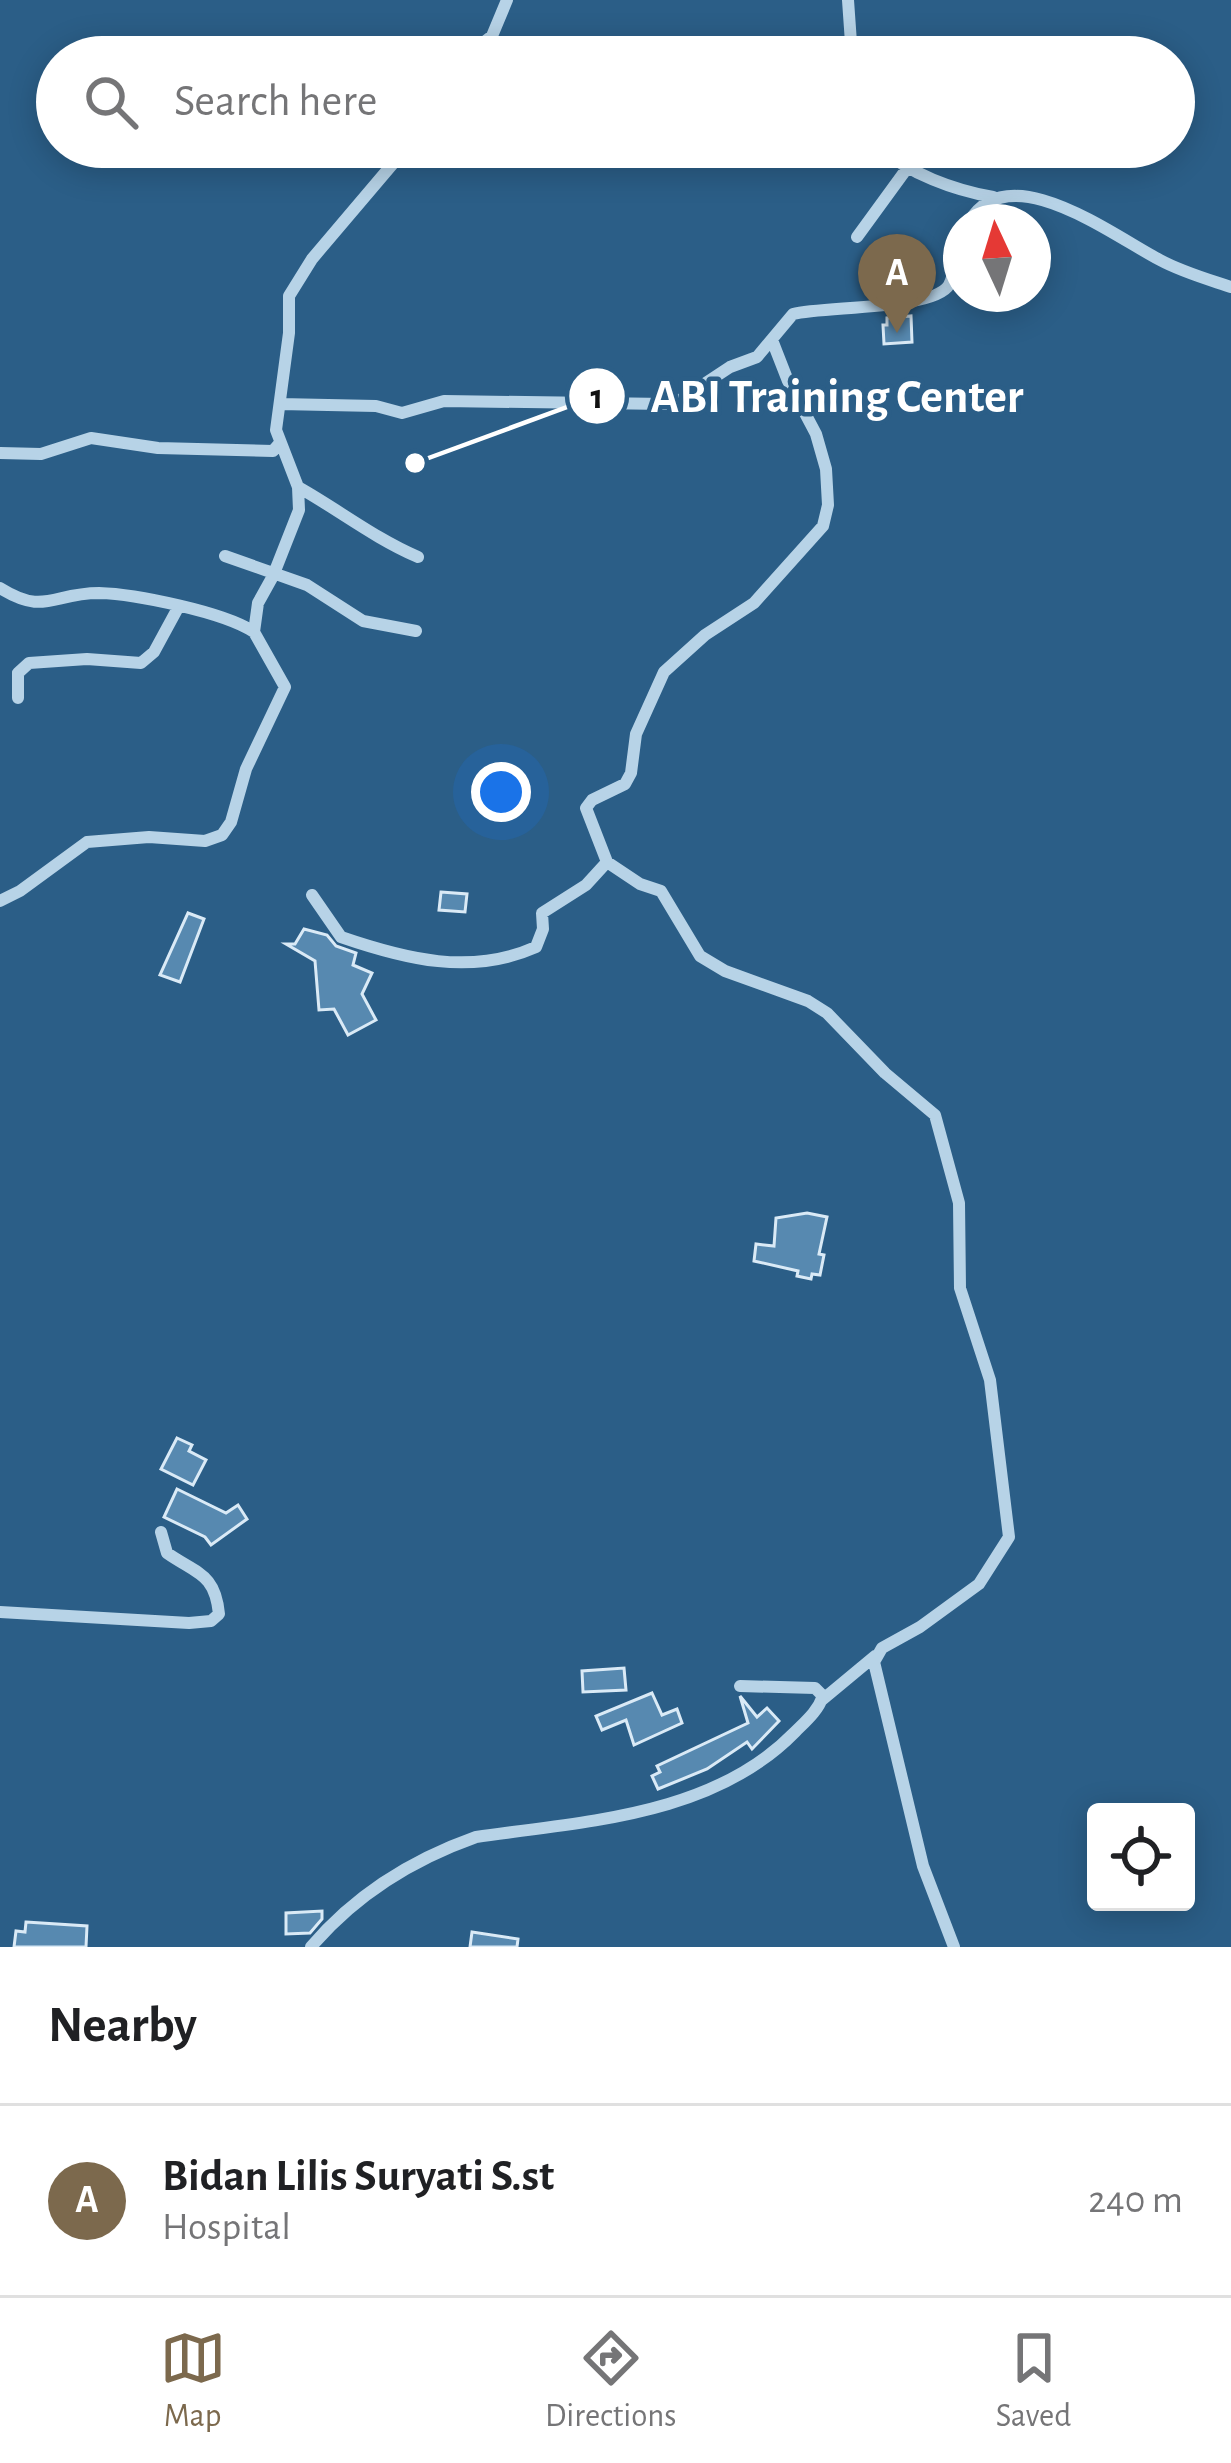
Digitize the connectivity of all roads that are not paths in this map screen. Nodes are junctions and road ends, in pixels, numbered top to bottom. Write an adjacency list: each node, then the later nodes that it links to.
1 (507, 0): 3 (street)
2 (848, 0): 4 (street)
3 (492, 36)
4 (851, 36)
5 (388, 168): 14 (street)
6 (907, 168): 10 (street)
7 (910, 168): 8 (street)
8 (993, 197): 9 (street); 11 (street)
9 (983, 204)
10 (857, 237)
11 (1231, 287)
12 (943, 292): 13 (street)
13 (772, 340): 14 (street); 26 (street)
14 (280, 404): 15 (street)
15 (279, 444): 16 (street); 17 (street)
16 (0, 453)
17 (298, 487): 19 (street); 20 (street)
18 (225, 556): 20 (street)
19 (418, 557)
20 (274, 575): 23 (street); 24 (street)
21 (0, 588): 22 (street)
22 (179, 606): 24 (street); 25 (street)
23 (416, 631)
24 (254, 632): 28 (street)
25 (18, 698)
26 (607, 862): 27 (street); 31 (street)
27 (312, 895)
28 (0, 901)
29 (161, 1532): 30 (street)
30 (0, 1612)
31 (875, 1656): 33 (street); 35 (street)
32 (740, 1686): 33 (street)
33 (822, 1700): 34 (street)
34 (311, 1947)
35 (954, 1947)

